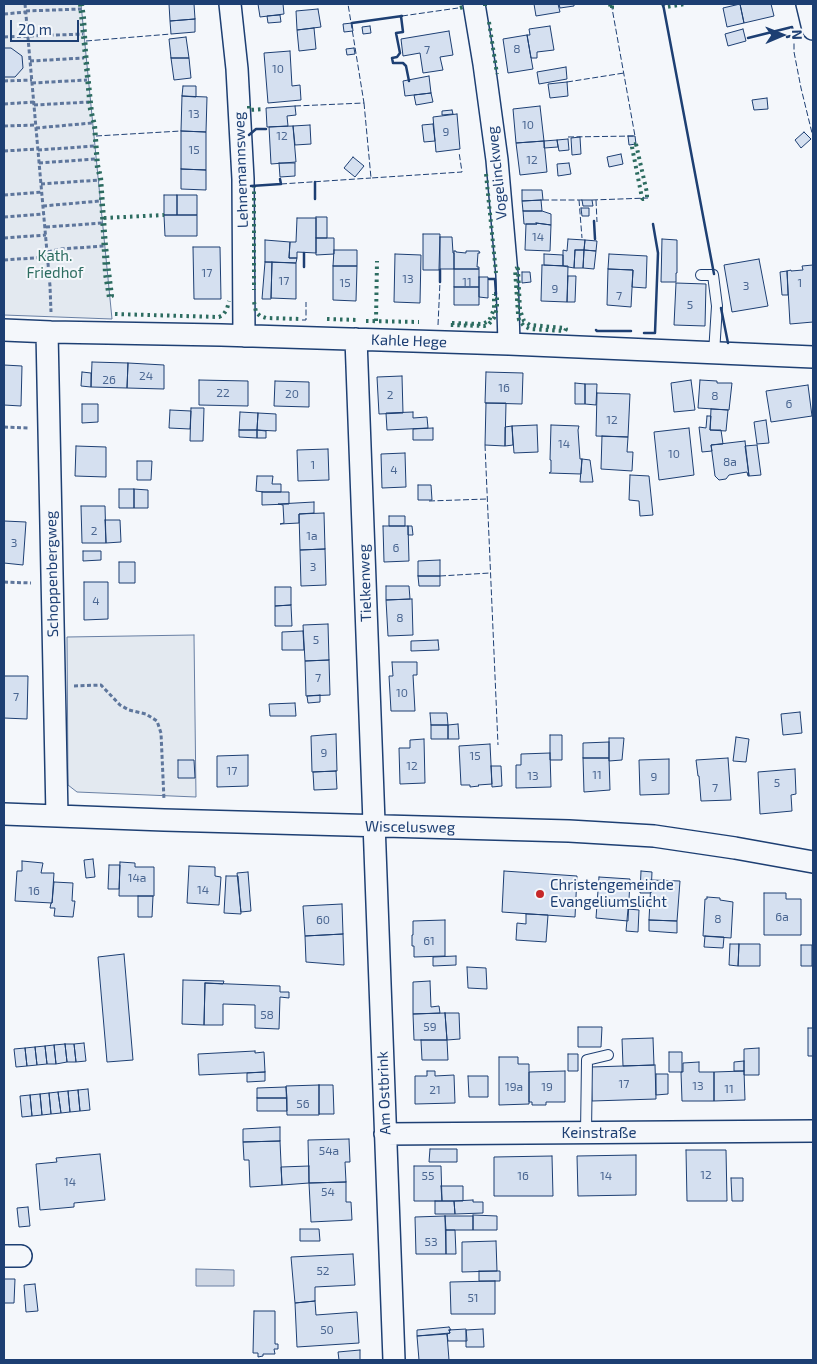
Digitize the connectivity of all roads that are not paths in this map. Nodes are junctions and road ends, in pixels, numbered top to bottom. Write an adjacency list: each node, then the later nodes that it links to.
1 (230, 4): 8 (street, Lehnemannsweg)
2 (474, 4): 10 (street, Vogelinckweg)
3 (807, 4): 4 (street)
4 (813, 29)
5 (701, 276): 11 (lane)
6 (4, 330): 7 (street, Kahle Hege)
7 (49, 332): 8 (street, Kahle Hege); 14 (street, Schoppenbergweg)
8 (244, 336): 9 (street, Kahle Hege)
9 (356, 339): 10 (street, Kahle Hege); 15 (street, Tielkenweg)
10 (509, 344): 11 (street, Kahle Hege)
11 (714, 353): 12 (street, Kahle Hege)
12 (813, 357)
13 (4, 814): 14 (street, Wiscelusweg)
14 (57, 816): 15 (street, Wiscelusweg)
15 (374, 826): 16 (street, Wiscelusweg); 20 (street, Am Ostbrink)
16 (813, 862)
17 (608, 1055): 19 (lane)
18 (813, 1131): 19 (street, Keinstraße)
19 (586, 1133): 20 (street, Keinstraße)
20 (385, 1134): 21 (street, Am Ostbrink)
21 (394, 1360)

